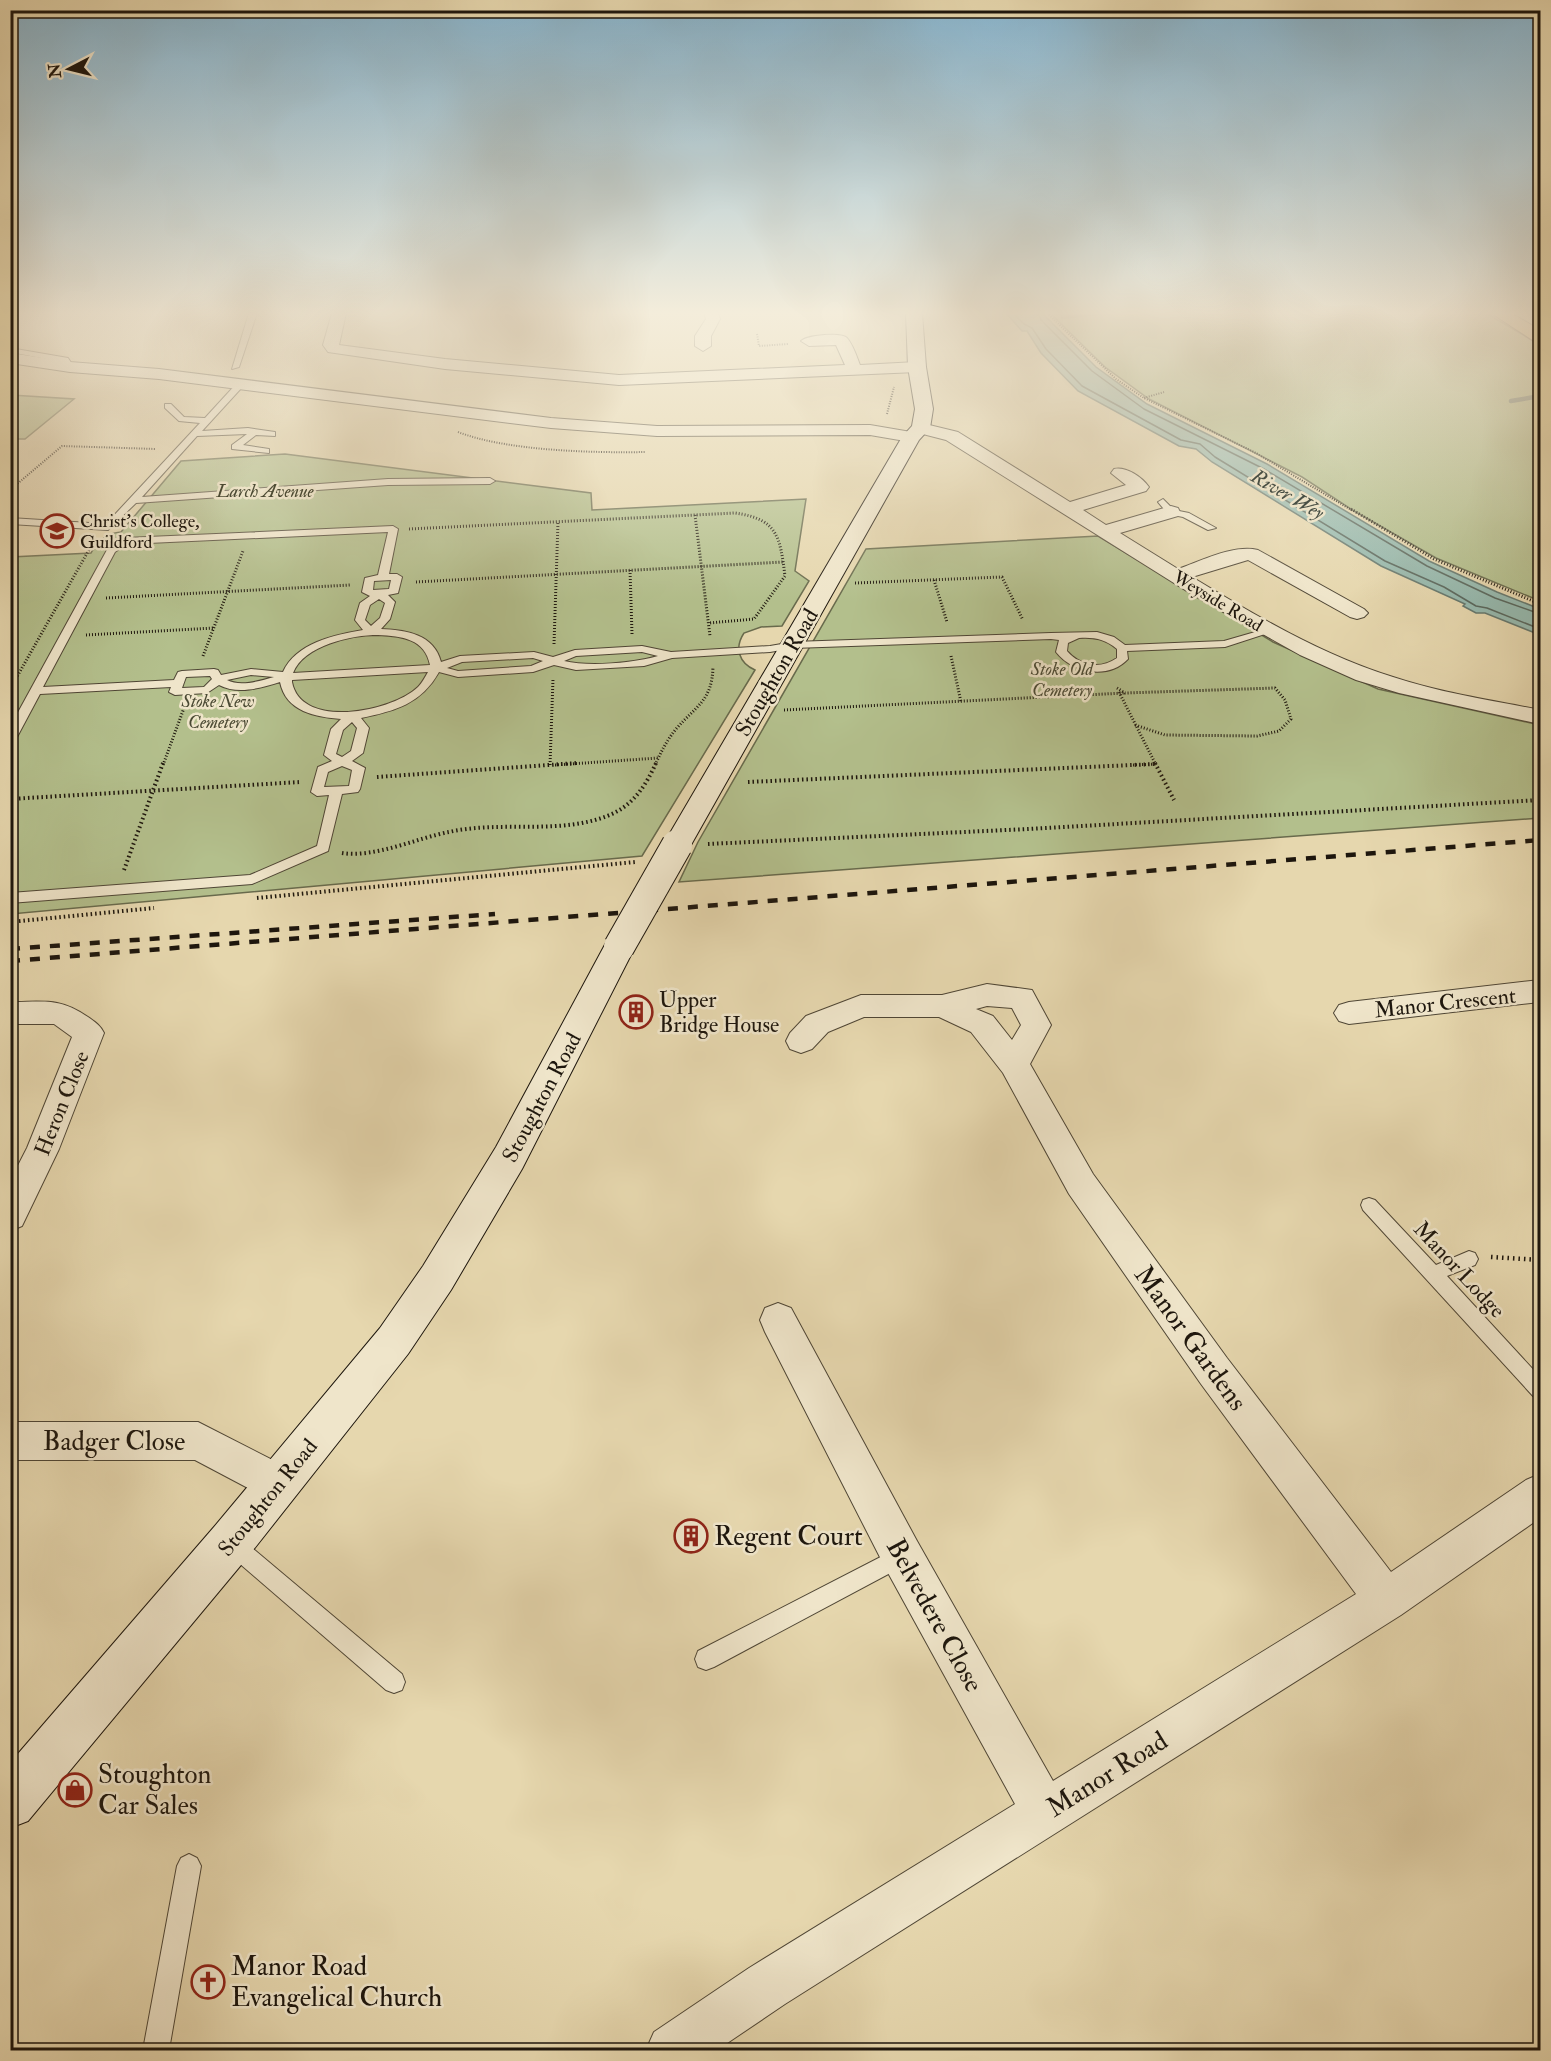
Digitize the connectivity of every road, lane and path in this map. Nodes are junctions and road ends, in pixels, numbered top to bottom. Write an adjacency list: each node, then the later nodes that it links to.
1 (171, 409): 7 (lane)
2 (218, 409): 7 (lane)
3 (441, 409): 9 (street)
4 (887, 409): 9 (path)
5 (924, 409): 9 (street, Stoughton Road)
6 (1166, 409): 41 (path)
7 (207, 421): 10 (lane)
8 (254, 432): 10 (lane); 11 (lane); 13 (lane)
9 (908, 432): 19 (street, Weyside Road); 51 (street, Stoughton Road)
10 (195, 434): 12 (lane)
11 (272, 434)
12 (180, 450): 16 (path); 17 (lane)
13 (266, 451)
14 (1120, 473): 19 (street)
15 (490, 481): 17 (lane)
16 (10, 490)
17 (133, 500): 23 (lane)
18 (1167, 507): 24 (lane); 26 (street)
19 (1067, 509): 26 (street, Weyside Road)
20 (695, 515): 22 (path); 28 (path); 29 (path)
21 (10, 521): 23 (lane)
22 (558, 522): 25 (path); 31 (path)
23 (108, 527): 64 (path)
24 (1211, 528)
25 (393, 529): 27 (lane); 33 (lane)
26 (1105, 531): 32 (street, Weyside Road)
27 (248, 536): 38 (path); 40 (lane)
28 (783, 562): 29 (path); 29 (path)
29 (702, 567): 30 (path)
30 (630, 570): 31 (path); 53 (path)
31 (556, 574): 35 (path); 56 (path)
32 (1177, 576): 42 (street); 45 (street, Weyside Road)
33 (383, 577): 35 (lane); 37 (lane)
34 (934, 580): 36 (path); 43 (path); 48 (path)
35 (396, 583): 39 (lane)
36 (855, 583)
37 (368, 585): 38 (path); 39 (lane)
38 (228, 592): 40 (path); 44 (path)
39 (380, 594): 46 (lane); 46 (lane)
40 (84, 600): 47 (lane)
41 (1540, 604)
42 (1357, 613)
43 (948, 626)
44 (214, 628): 47 (path); 59 (path)
45 (1269, 631): 52 (lane); 72 (street, Weyside Road)
46 (371, 632): 57 (lane); 60 (lane)
47 (64, 636): 65 (lane)
48 (1031, 637): 49 (lane); 50 (lane)
49 (1069, 637): 52 (lane); 58 (lane)
50 (947, 640): 51 (lane); 69 (path)
51 (793, 645): 54 (lane); 87 (street, Stoughton Road)
52 (1122, 648): 58 (lane)
53 (633, 650): 55 (lane); 56 (lane)
54 (711, 652): 55 (lane); 75 (path)
55 (671, 655): 56 (lane)
56 (553, 661): 57 (lane); 78 (path)
57 (436, 668): 60 (lane); 71 (lane)
58 (1106, 668): 63 (path)
59 (197, 673): 61 (lane); 62 (lane)
60 (286, 677): 61 (lane); 71 (lane)
61 (218, 681): 66 (lane)
62 (179, 683): 65 (lane); 66 (lane)
63 (1117, 688): 67 (path); 68 (path)
64 (10, 689)
65 (35, 691): 74 (lane)
66 (191, 691): 82 (path)
67 (1119, 693): 68 (path); 69 (path); 73 (path)
68 (1125, 693): 73 (path)
69 (962, 702): 70 (path)
70 (784, 710)
71 (353, 715): 76 (lane); 76 (lane)
72 (1540, 717)
73 (1135, 725): 77 (path)
74 (10, 739)
75 (658, 758): 78 (path); 88 (path)
76 (342, 762): 79 (lane); 80 (lane)
77 (1155, 764): 81 (path); 85 (path)
78 (550, 765): 79 (path)
79 (357, 778): 83 (lane)
80 (320, 781): 82 (path); 83 (lane)
81 (748, 782)
82 (153, 790): 84 (path); 90 (path)
83 (336, 791): 88 (lane)
84 (10, 800)
85 (1174, 800)
86 (1540, 800): 87 (path)
87 (677, 845): 109 (street, Stoughton Road, bridge)
88 (323, 848): 90 (lane)
89 (636, 862): 92 (path)
90 (116, 890): 91 (lane)
91 (10, 898)
92 (257, 898)
93 (162, 908): 94 (path)
94 (10, 922)
95 (1540, 991): 98 (street, Manor Crescent)
96 (942, 1006): 99 (street, Manor Gardens); 100 (street, Manor Gardens); 100 (street, Manor Gardens)
97 (10, 1013): 102 (street, Heron Close)
98 (1349, 1013)
99 (801, 1041)
100 (1014, 1064): 113 (street, Manor Gardens)
101 (1369, 1205): 105 (lane, Manor Lodge)
102 (10, 1216)
103 (1469, 1259): 104 (path); 105 (lane)
104 (1540, 1260)
105 (1435, 1274): 107 (lane, Manor Lodge)
106 (778, 1320): 112 (street, Belvedere Close)
107 (1540, 1390)
108 (10, 1441): 109 (street, Badger Close)
109 (278, 1484): 111 (street, Stoughton Road)
110 (1540, 1494): 113 (street, Manor Road)
111 (230, 1543): 115 (lane); 116 (street, Stoughton Road)
112 (902, 1556): 114 (lane); 117 (street, Belvedere Close)
113 (1386, 1600): 117 (street, Manor Road)
114 (706, 1659)
115 (394, 1682)
116 (10, 1803)
117 (1046, 1812): 120 (street, Manor Road)
118 (189, 1866): 119 (lane)
119 (156, 2050)
120 (672, 2050)

